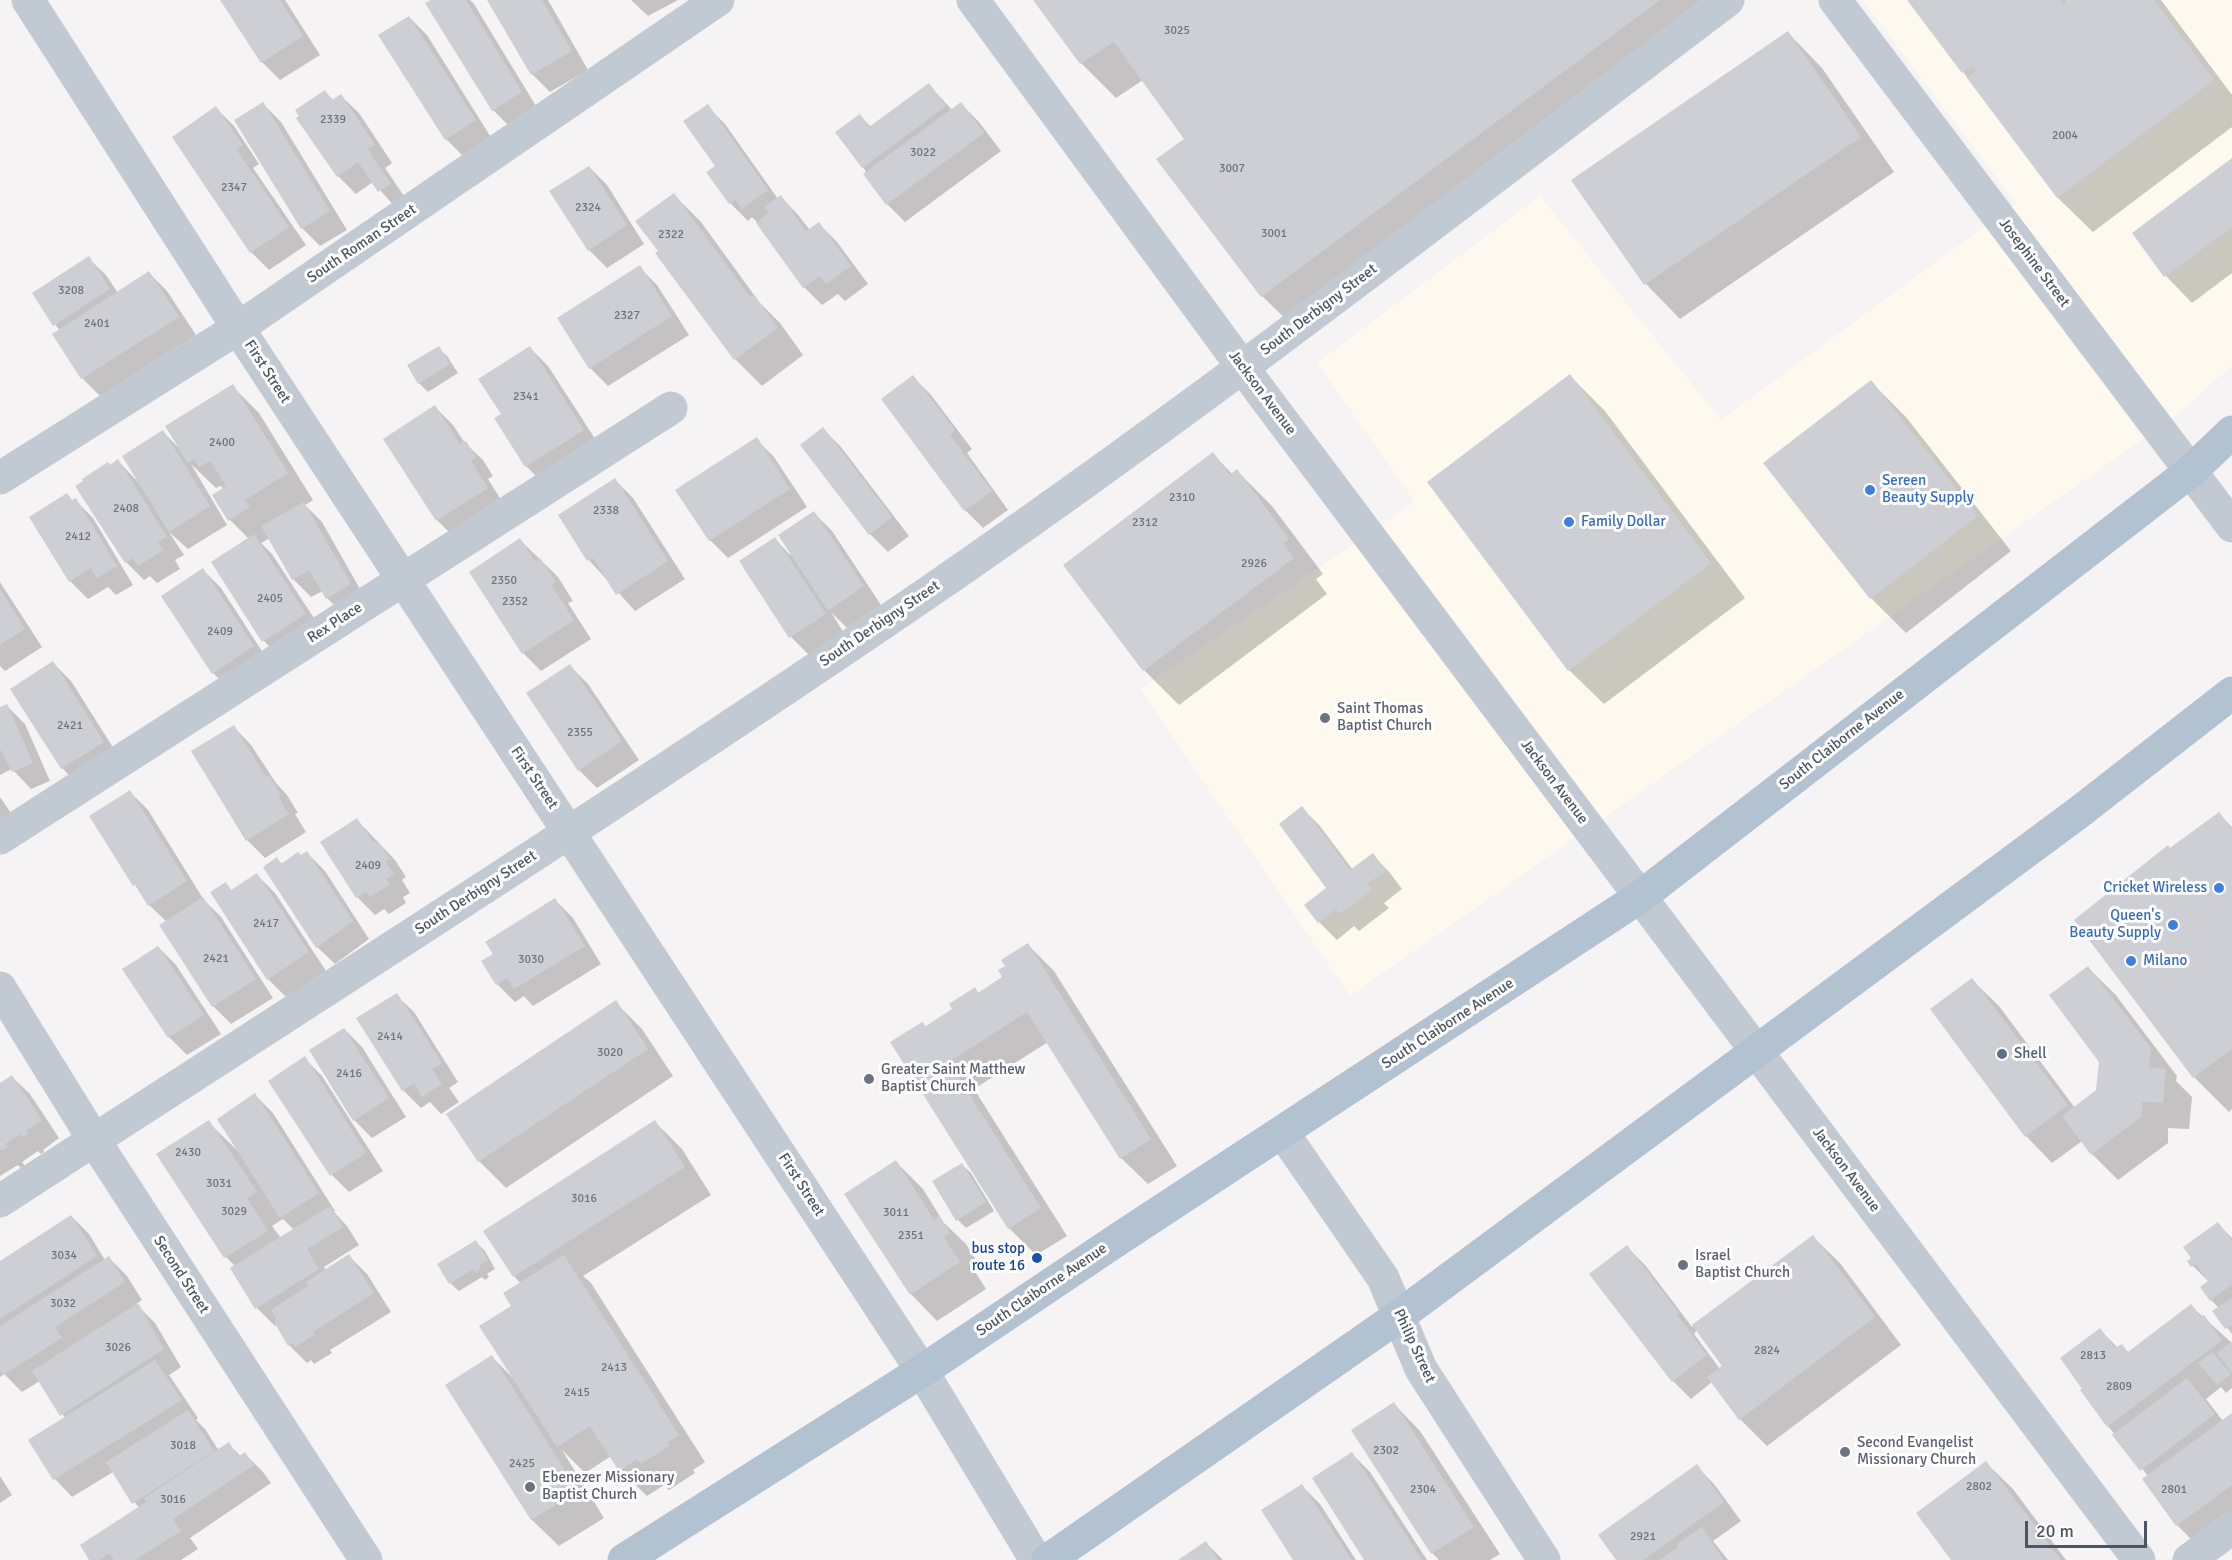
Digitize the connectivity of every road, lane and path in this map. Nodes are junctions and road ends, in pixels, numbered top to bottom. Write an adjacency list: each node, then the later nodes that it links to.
1 (718, 0): 6 (street, South Roman Street)
2 (973, 0): 7 (street, Jackson Avenue)
3 (1728, 0): 7 (street, South Derbigny Street)
4 (1835, 0): 10 (street, Josephine Street)
5 (42, 5): 6 (street, First Street)
6 (238, 328): 11 (street, South Roman Street); 13 (street, First Street)
7 (1243, 368): 15 (street, South Derbigny Street); 17 (street, Jackson Avenue)
8 (671, 408): 13 (street, Rex Place)
9 (2232, 432): 10 (main road, South Claiborne Avenue)
10 (2191, 471): 12 (street, Josephine Street); 17 (main road, South Claiborne Avenue)
11 (0, 478)
12 (2232, 526)
13 (402, 580): 15 (street, First Street); 16 (street, Rex Place)
14 (2232, 693): 19 (main road)
15 (570, 832): 21 (street, South Derbigny Street); 24 (street, First Street)
16 (0, 838)
17 (1640, 897): 19 (street, Jackson Avenue); 20 (main road, South Claiborne Avenue)
18 (0, 988): 21 (street, Second Street)
19 (1756, 1052): 23 (main road); 31 (street, Jackson Avenue)
20 (1282, 1133): 23 (street, Philip Street); 24 (main road, South Claiborne Avenue)
21 (94, 1140): 22 (street, South Derbigny Street); 26 (street, Second Street)
22 (0, 1201)
23 (1399, 1316): 29 (main road); 30 (street, Philip Street)
24 (922, 1371): 27 (main road, South Claiborne Avenue); 28 (street, First Street)
25 (2232, 1528): 32 (street)
26 (366, 1560)
27 (624, 1560)
28 (1036, 1560)
29 (1048, 1560)
30 (1544, 1560)
31 (2139, 1560)
32 (2189, 1560)

